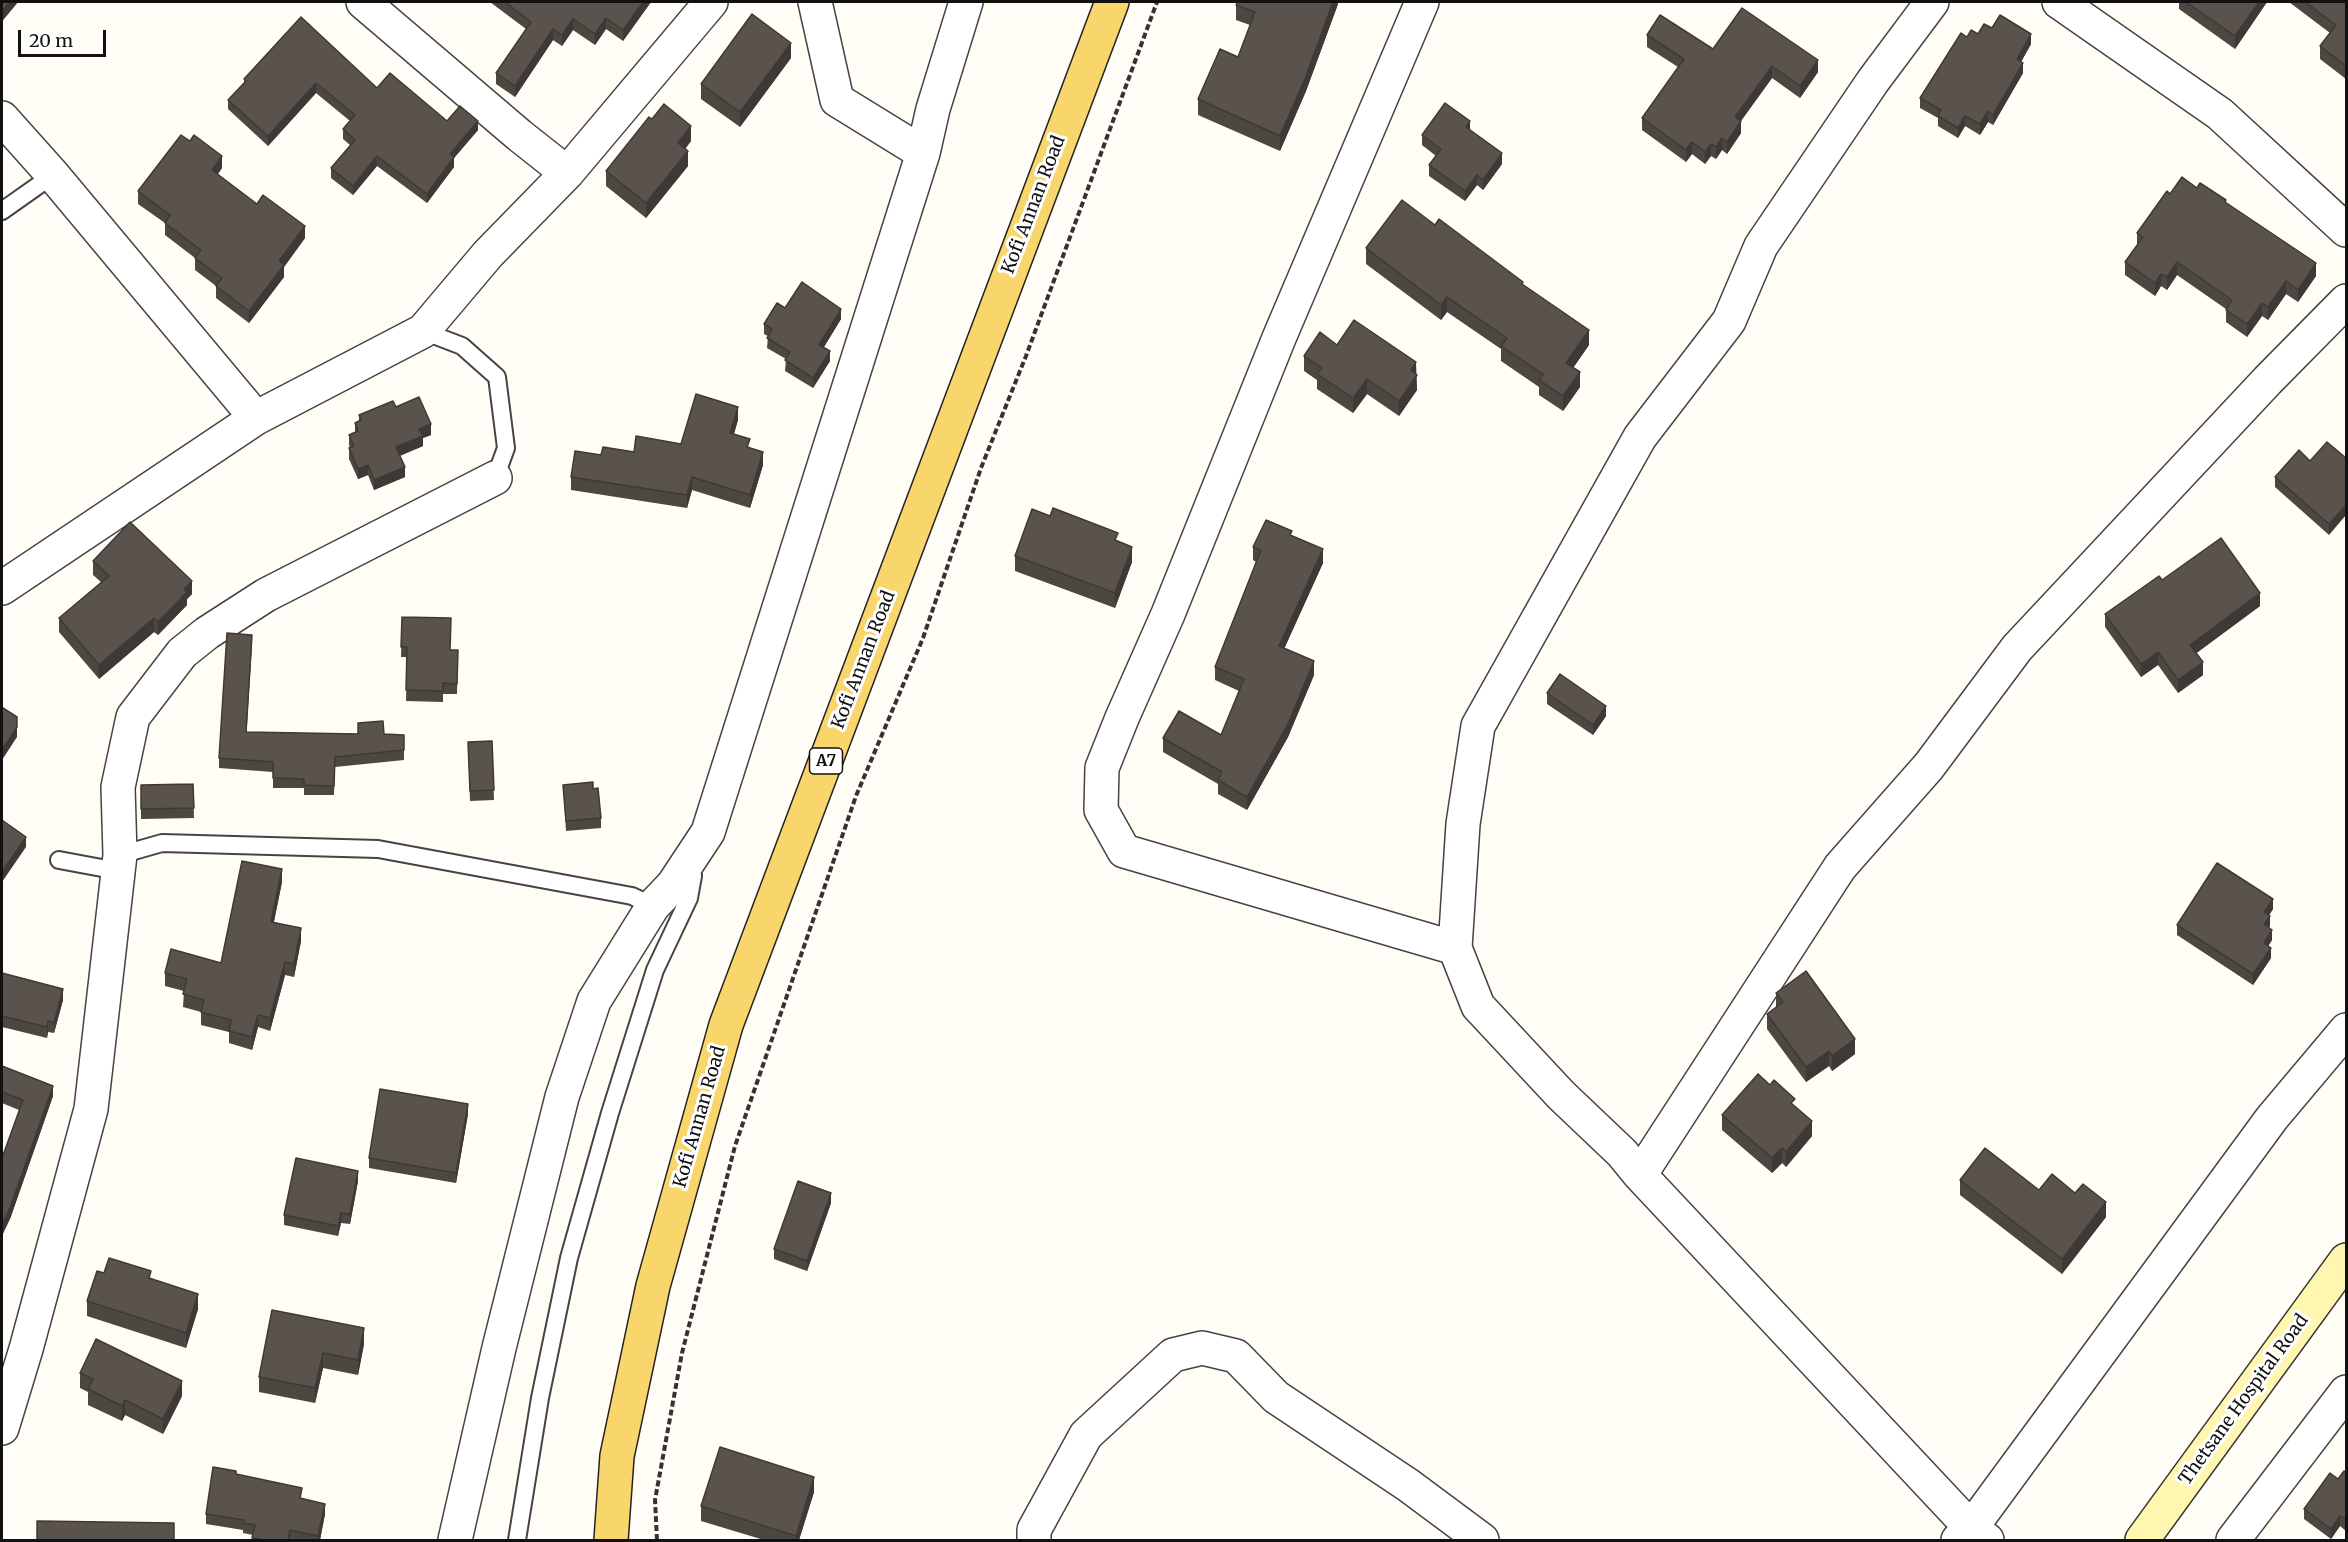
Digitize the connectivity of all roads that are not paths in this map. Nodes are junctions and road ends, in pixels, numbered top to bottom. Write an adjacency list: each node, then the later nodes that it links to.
1 (363, 2): 11 (street)
2 (711, 2): 11 (street)
3 (815, 2): 10 (street)
4 (966, 2): 10 (street)
5 (1112, 2): 33 (main road, Kofi Annan Road / A7)
6 (1422, 2): 24 (street)
7 (1932, 2): 24 (street)
8 (2059, 2): 14 (street)
9 (2, 118): 12 (street)
10 (923, 153): 22 (street)
11 (567, 173): 16 (street)
12 (53, 175): 13 (lane); 17 (street)
13 (2, 211)
14 (2346, 230)
15 (2346, 301): 26 (street)
16 (423, 331): 17 (street); 18 (lane)
17 (256, 418): 19 (street)
18 (495, 478): 21 (street)
19 (2, 588)
20 (59, 860): 21 (lane)
21 (119, 863): 23 (lane); 29 (street)
22 (688, 864): 23 (street); 32 (lane)
23 (652, 906): 31 (street)
24 (1455, 948): 26 (street)
25 (2346, 1030): 30 (street)
26 (1640, 1175): 30 (street)
27 (2346, 1260): 36 (main road, Thetsane Hospital Road)
28 (2346, 1392): 37 (street)
29 (2, 1428)
30 (1972, 1536)
31 (455, 1540)
32 (517, 1540)
33 (611, 1540)
34 (1034, 1540): 35 (street)
35 (1482, 1540)
36 (2142, 1540)
37 (2233, 1540)

